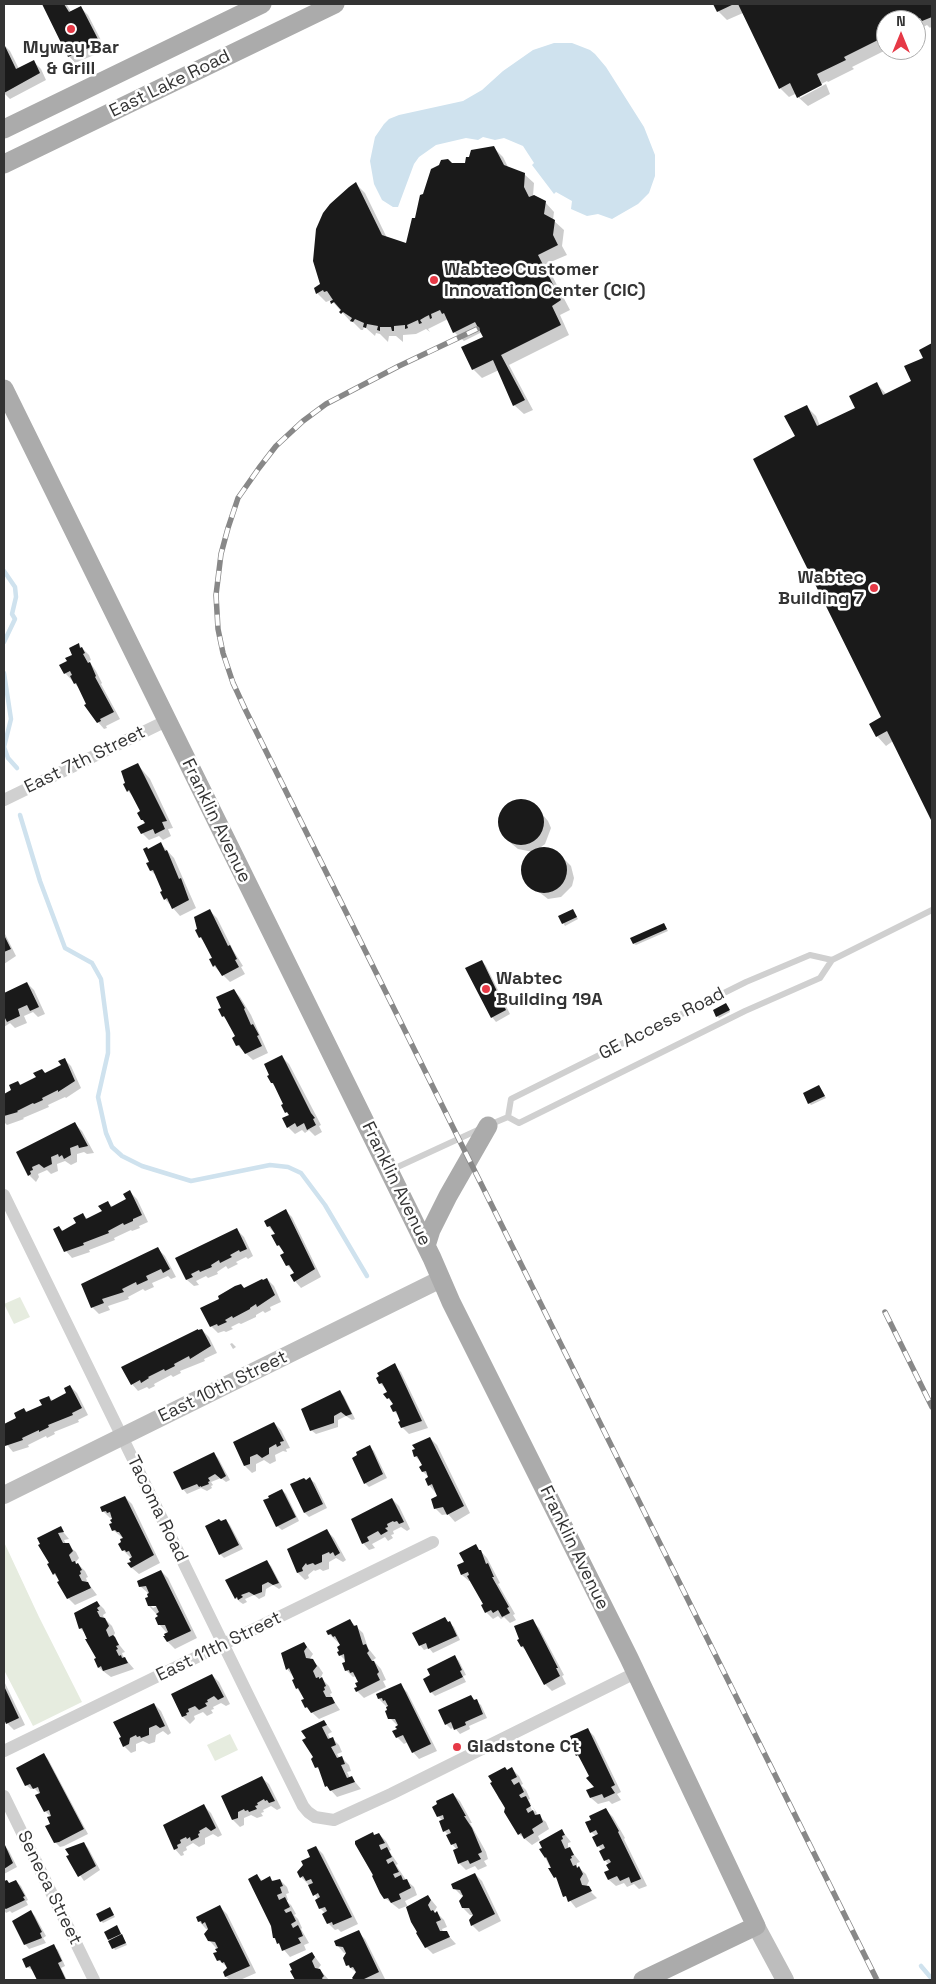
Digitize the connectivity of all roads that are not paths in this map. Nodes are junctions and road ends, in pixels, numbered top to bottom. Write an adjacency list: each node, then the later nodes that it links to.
1 (262, 4): 3 (main road, East Lake Road)
2 (335, 4): 4 (main road, East Lake Road)
3 (4, 129)
4 (4, 164)
5 (4, 389): 6 (main road, Franklin Avenue)
6 (166, 720): 7 (street, East 7th Street); 12 (main road, Franklin Avenue)
7 (4, 800)
8 (932, 910): 9 (lane, GE Access Road)
9 (832, 960): 10 (lane, GE Access Road); 10 (lane, GE Access Road)
10 (508, 1117): 11 (lane, GE Access Road)
11 (488, 1126): 12 (lane, GE Access Road); 14 (main road)
12 (388, 1171): 14 (main road, Franklin Avenue)
13 (4, 1195): 16 (street, Tacoma Road)
14 (426, 1246): 15 (main road, Franklin Avenue)
15 (442, 1279): 16 (street, East 10th Street); 20 (main road, Franklin Avenue)
16 (121, 1437): 17 (street, East 10th Street); 19 (street, Tacoma Road)
17 (4, 1495)
18 (433, 1542): 19 (street, East 11th Street)
19 (223, 1645): 20 (street, Tacoma Road); 21 (street, East 11th Street)
20 (635, 1673): 23 (main road, Franklin Avenue)
21 (4, 1750)
22 (4, 1796): 24 (street, Seneca Street)
23 (756, 1926): 25 (main road); 26 (street, Franklin Avenue)
24 (94, 1980)
25 (643, 1980)
26 (785, 1980)

